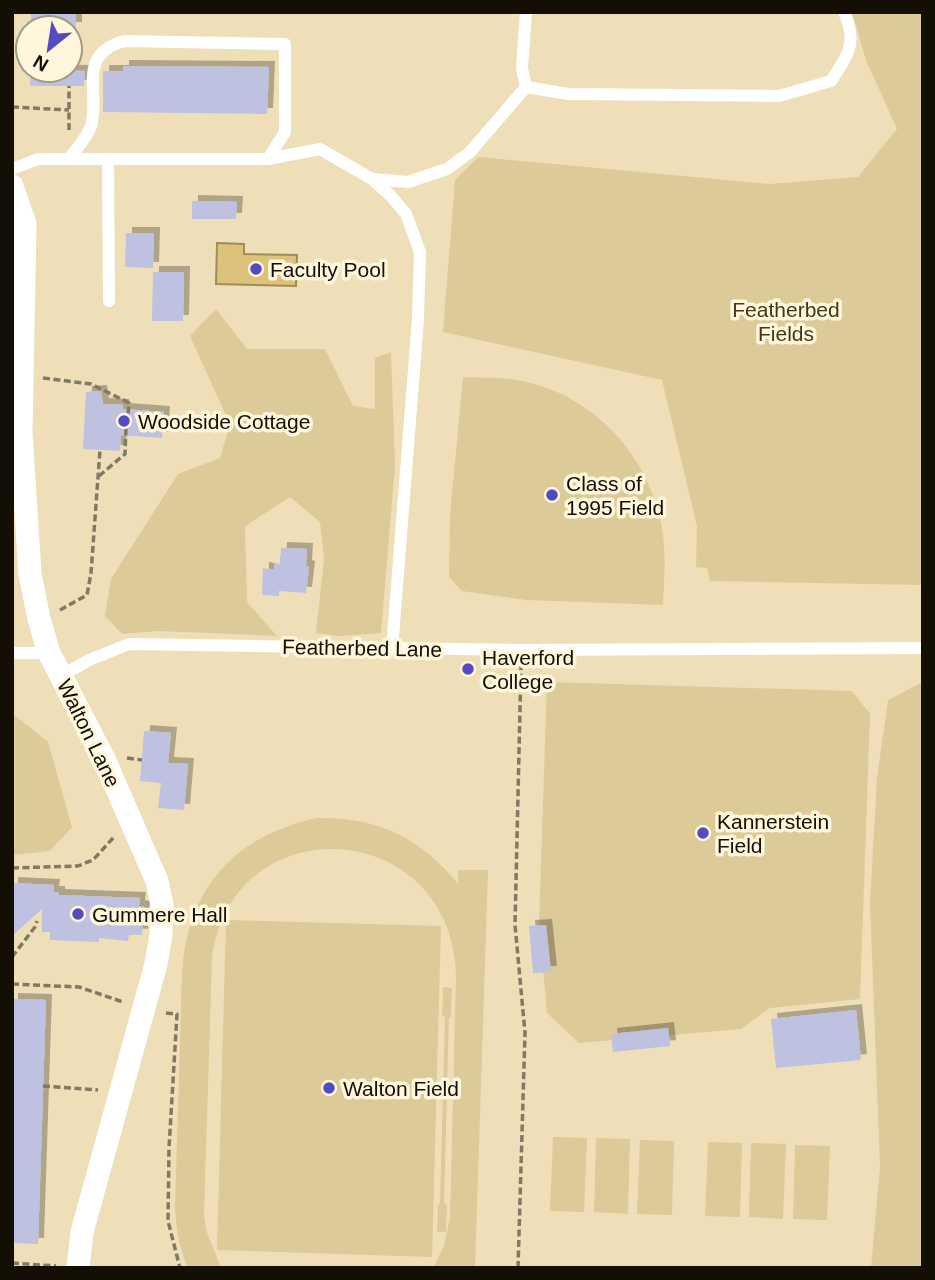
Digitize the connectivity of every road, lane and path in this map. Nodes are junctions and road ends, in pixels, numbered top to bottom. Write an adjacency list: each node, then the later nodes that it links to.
1 (526, 12): 4 (lane)
2 (844, 12): 4 (lane)
3 (69, 86): 6 (path)
4 (526, 87): 11 (lane)
5 (12, 107): 6 (path)
6 (69, 110): 7 (path)
7 (69, 159): 8 (lane); 9 (lane); 10 (lane)
8 (108, 159): 9 (lane); 13 (lane)
9 (268, 159): 11 (lane)
10 (12, 169)
11 (372, 179): 22 (lane)
12 (12, 186): 14 (street, Walton Lane)
13 (109, 301)
14 (22, 375): 15 (street, Walton Lane); 16 (path)
15 (17, 414): 20 (street, Walton Lane)
16 (128, 415)
17 (126, 427): 19 (path)
18 (100, 450): 19 (path)
19 (98, 476): 20 (path)
20 (39, 619): 25 (street, Walton Lane)
21 (923, 648): 23 (lane, Featherbed Lane)
22 (392, 649): 23 (lane, Featherbed Lane); 26 (lane, Featherbed Lane)
23 (522, 650): 39 (path)
24 (12, 653): 25 (lane)
25 (49, 653): 26 (street, Walton Lane)
26 (61, 676): 37 (street, Walton Lane)
27 (119, 832): 28 (path)
28 (12, 868)
29 (37, 921): 30 (path)
30 (12, 957)
31 (12, 984): 32 (path)
32 (131, 1005)
33 (156, 1012): 38 (path)
34 (43, 1086): 35 (path)
35 (107, 1090)
36 (12, 1263): 37 (path)
37 (78, 1267)
38 (180, 1268)
39 (518, 1268)

